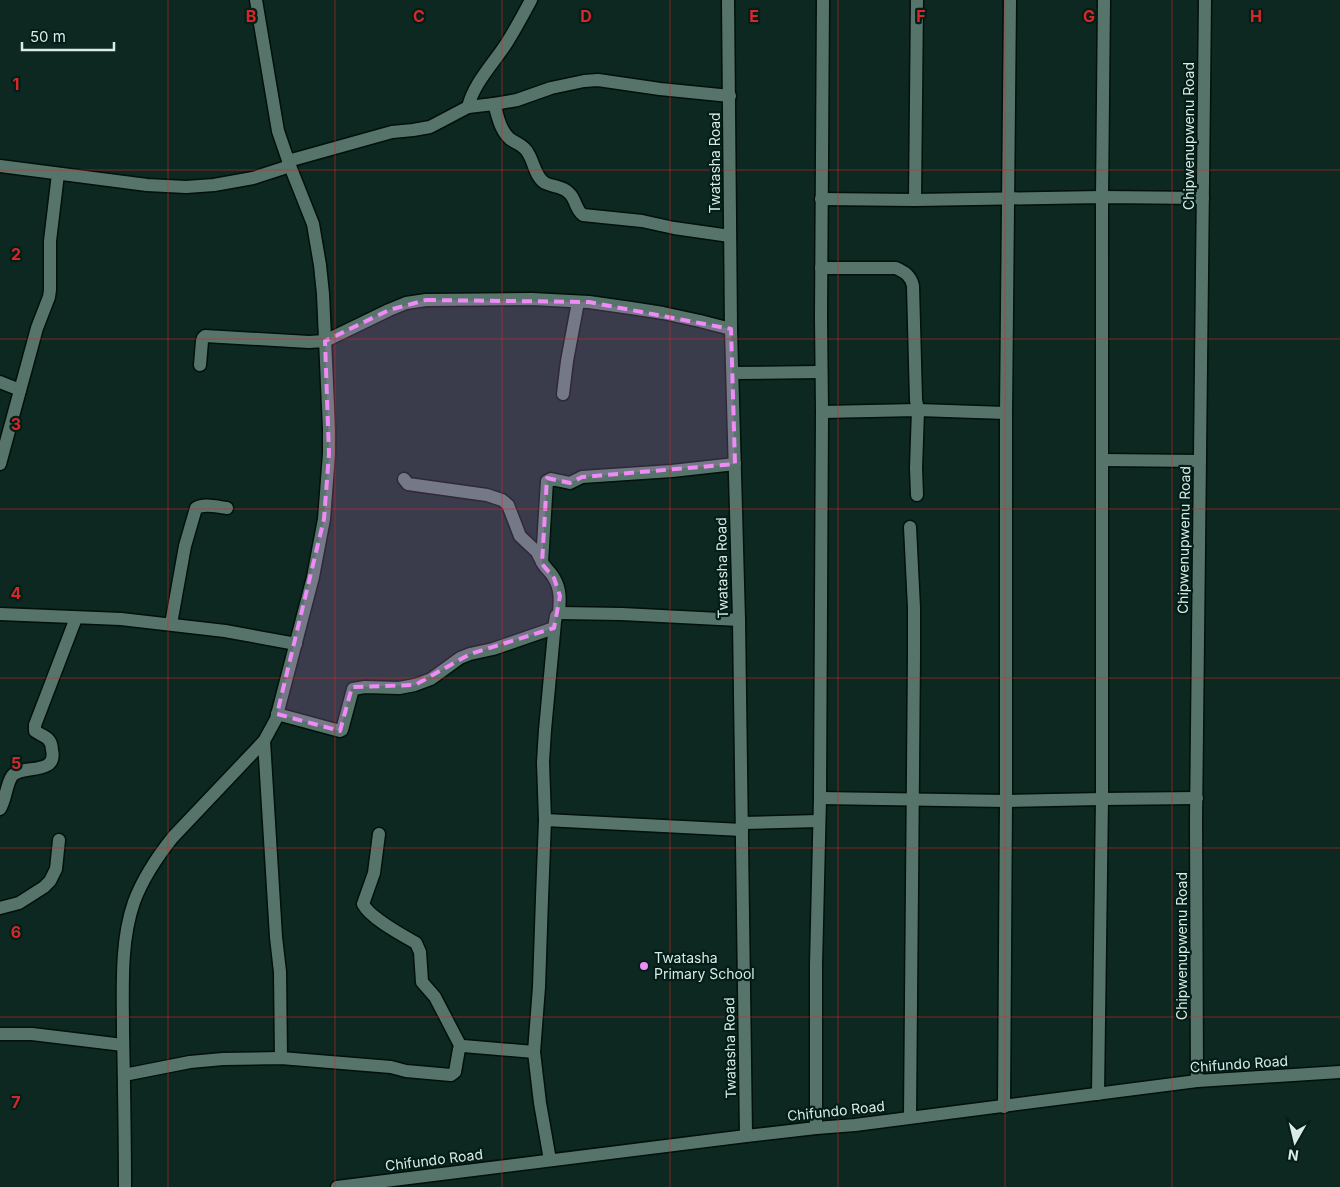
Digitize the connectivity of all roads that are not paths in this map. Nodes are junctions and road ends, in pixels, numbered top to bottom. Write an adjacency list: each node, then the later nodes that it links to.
1 (256, 0): 12 (street)
2 (531, 0): 11 (street)
3 (728, 0): 9 (street, Twatasha Road)
4 (822, 0): 17 (street)
5 (917, 0): 19 (street)
6 (1010, 0): 18 (street)
7 (1104, 0): 15 (street)
8 (1205, 0): 16 (street, Chipwenupwenu Road)
9 (730, 96): 10 (street); 20 (street, Twatasha Road)
10 (494, 104): 11 (street); 20 (street)
11 (468, 106): 12 (street)
12 (289, 163): 14 (street); 24 (street)
13 (0, 166): 14 (street)
14 (58, 174): 29 (street)
15 (1102, 197): 16 (street); 18 (street); 34 (street)
16 (1203, 198): 35 (street, Chipwenupwenu Road)
17 (822, 199): 19 (street); 21 (street)
18 (1009, 199): 19 (street); 33 (street)
19 (915, 200)
20 (730, 236): 23 (street, Twatasha Road)
21 (821, 268): 26 (street); 31 (street)
22 (578, 302): 23 (street); 24 (street); 30 (street)
23 (731, 329): 27 (street, Twatasha Road)
24 (325, 341): 25 (street); 49 (street)
25 (200, 365)
26 (821, 372): 27 (street); 32 (street)
27 (733, 373): 37 (street, Twatasha Road)
28 (0, 382): 29 (street)
29 (20, 390): 36 (street)
30 (562, 394)
31 (918, 410): 32 (street); 33 (street); 39 (street)
32 (822, 412): 52 (street)
33 (1006, 413): 56 (street)
34 (1102, 460): 35 (street); 53 (street)
35 (1200, 461): 54 (street, Chipwenupwenu Road)
36 (0, 464)
37 (735, 464): 42 (street); 46 (street, Twatasha Road)
38 (404, 479): 42 (street)
39 (916, 495)
40 (227, 508): 47 (street)
41 (910, 527): 55 (street)
42 (542, 562): 43 (street)
43 (559, 613): 46 (street); 48 (street)
44 (0, 614): 45 (street)
45 (76, 618): 47 (street); 57 (street)
46 (739, 620): 60 (street, Twatasha Road)
47 (171, 624): 49 (street)
48 (554, 628): 50 (street); 58 (street)
49 (296, 644): 50 (street)
50 (278, 714): 51 (street)
51 (264, 741): 65 (street); 68 (street)
52 (820, 798): 55 (street); 59 (street)
53 (1102, 798): 54 (street); 56 (street); 72 (street)
54 (1197, 798): 71 (street, Chipwenupwenu Road)
55 (912, 800): 56 (street); 74 (street)
56 (1006, 801): 73 (street)
57 (0, 809)
58 (545, 820): 60 (street); 67 (street)
59 (819, 821): 60 (street); 75 (street)
60 (742, 827): 76 (street, Twatasha Road)
61 (379, 834): 66 (street)
62 (59, 840): 63 (street)
63 (0, 908)
64 (0, 1034): 65 (street)
65 (124, 1045): 70 (street)
66 (461, 1047): 67 (street); 68 (street)
67 (534, 1052): 77 (street)
68 (281, 1058): 70 (street)
69 (1340, 1072): 71 (street, Chifundo Road)
70 (124, 1075): 78 (street)
71 (1197, 1081): 72 (street, Chifundo Road)
72 (1098, 1094): 73 (street, Chifundo Road)
73 (1004, 1107): 74 (street, Chifundo Road)
74 (910, 1117): 75 (street, Chifundo Road)
75 (816, 1128): 76 (street, Chifundo Road)
76 (746, 1136): 77 (street, Chifundo Road)
77 (550, 1160): 79 (street, Chifundo Road)
78 (125, 1187)
79 (337, 1187)

